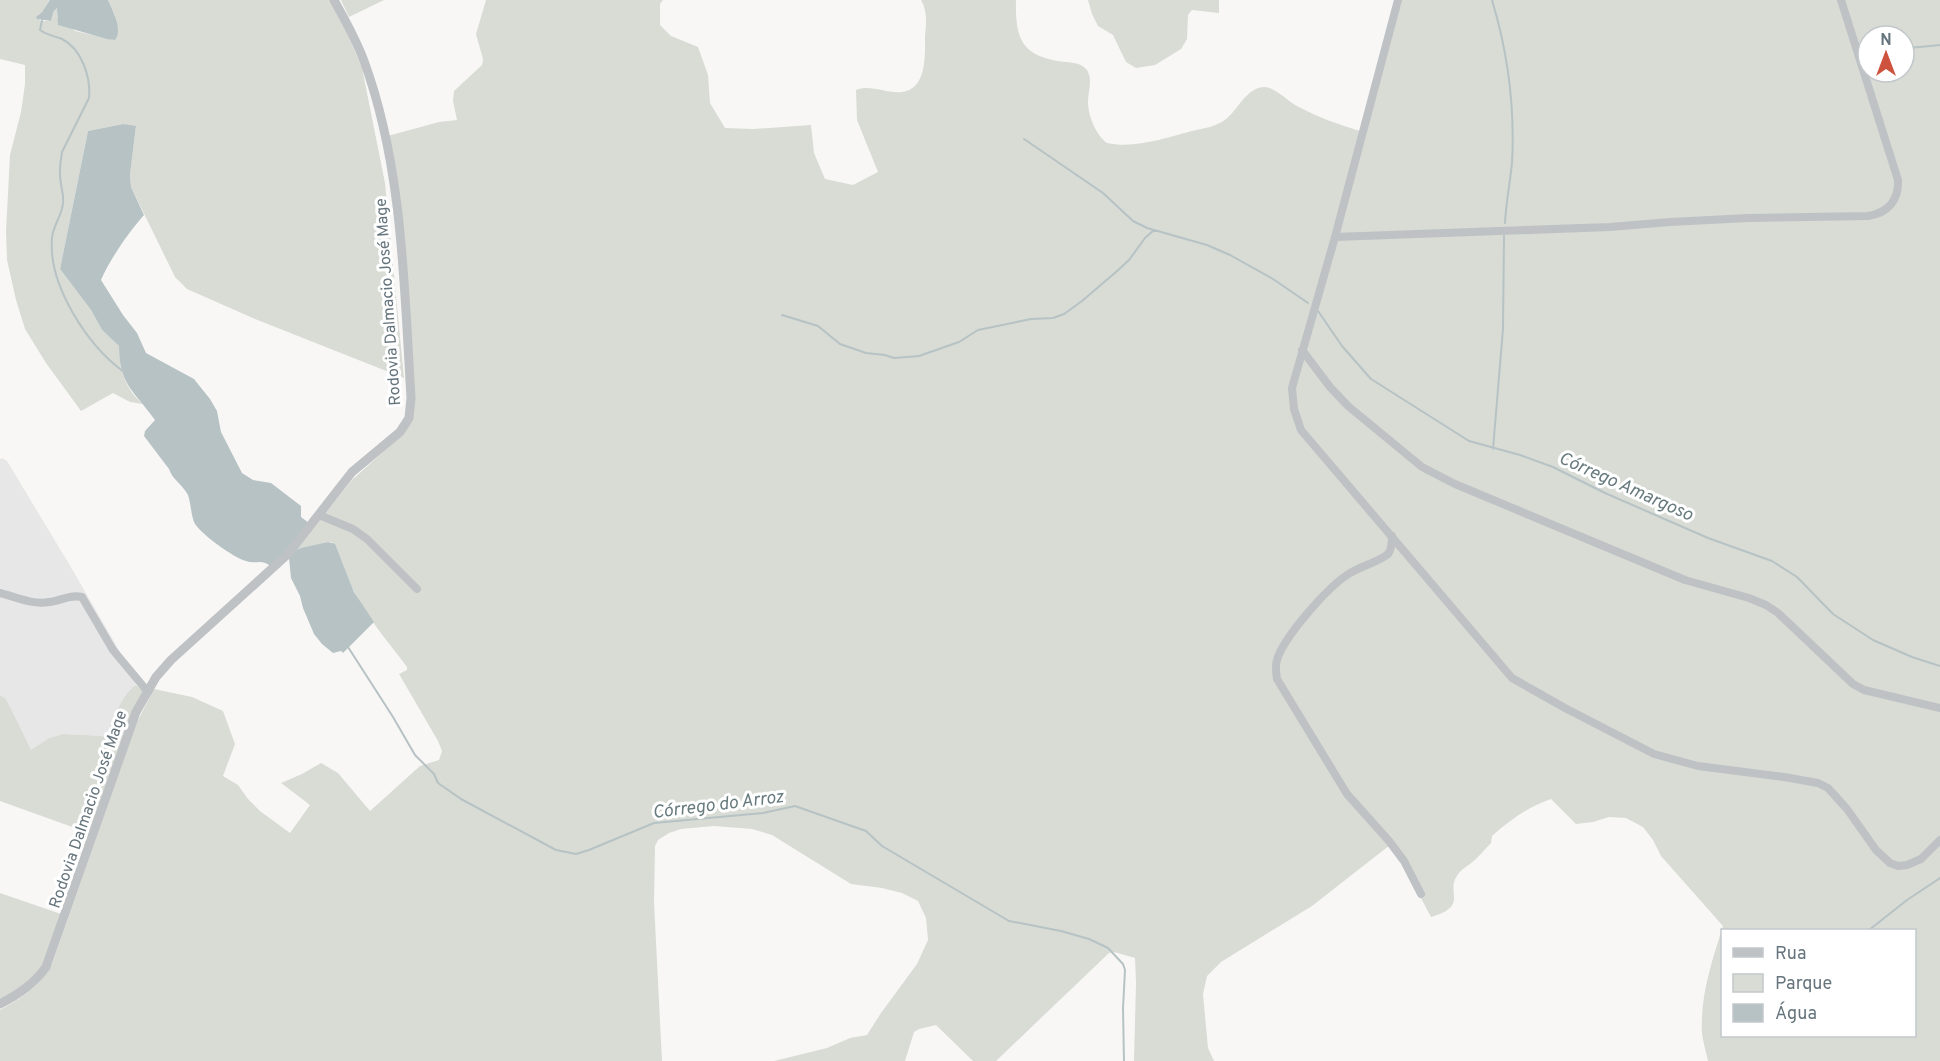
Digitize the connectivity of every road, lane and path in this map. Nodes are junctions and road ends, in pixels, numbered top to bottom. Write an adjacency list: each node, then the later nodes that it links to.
1 (334, 0): 6 (street, Rodovia Dalmacio José Mage)
2 (1398, 0): 4 (street)
3 (1841, 0): 4 (street)
4 (1335, 237): 5 (street)
5 (1302, 350): 7 (street); 11 (street)
6 (319, 515): 8 (street); 10 (street, Rodovia Dalmacio José Mage)
7 (1392, 536): 12 (street); 13 (street)
8 (417, 589)
9 (0, 594): 10 (street)
10 (147, 692): 14 (street, Rodovia Dalmacio José Mage)
11 (1940, 708)
12 (1940, 840)
13 (1421, 894)
14 (0, 1004)

